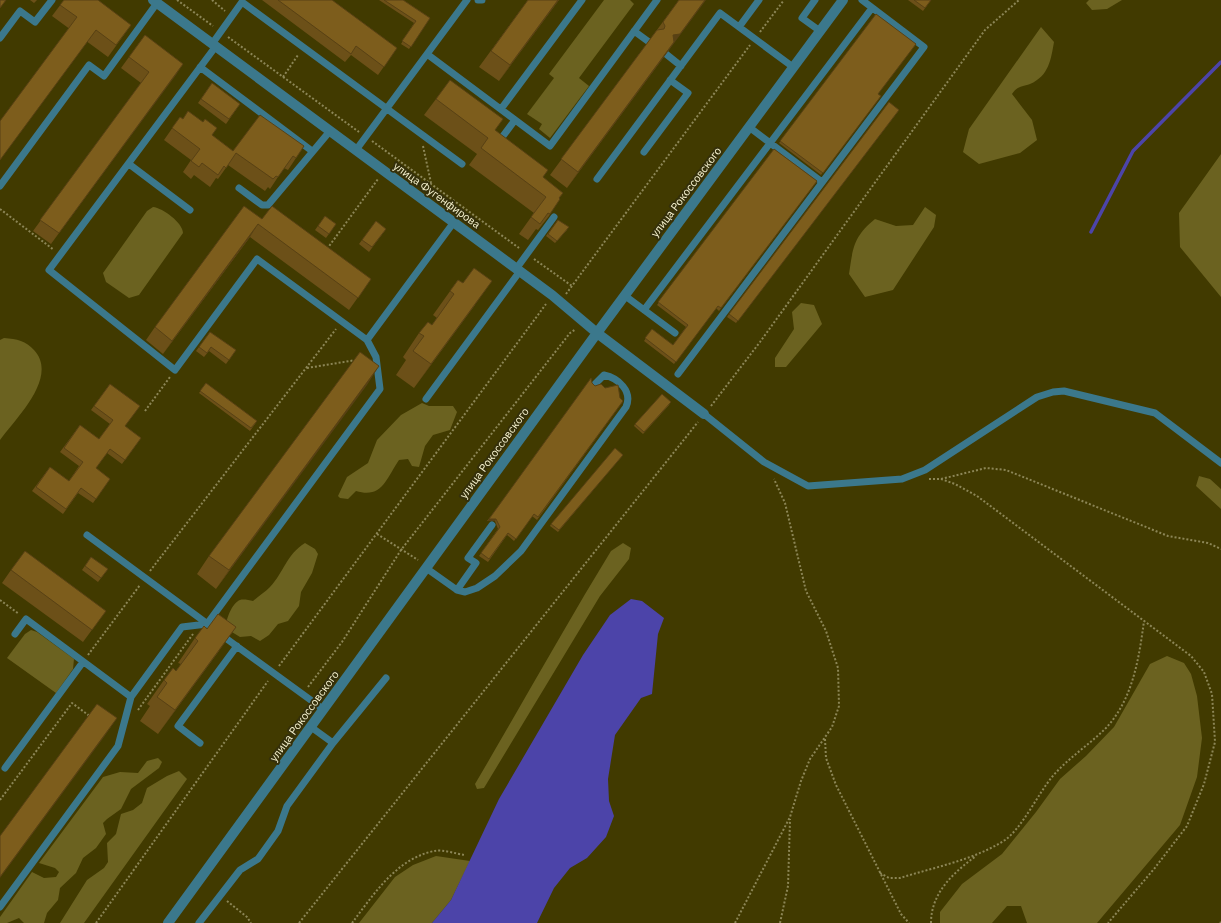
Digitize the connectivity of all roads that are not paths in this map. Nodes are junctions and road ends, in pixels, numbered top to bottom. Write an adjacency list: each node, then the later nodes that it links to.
1 (52, 0): 17 (lane)
2 (467, 0): 20 (lane)
3 (478, 0): 4 (lane)
4 (482, 0)
5 (582, 0): 27 (lane)
6 (657, 0): 15 (lane)
7 (759, 0): 14 (lane)
8 (815, 0): 16 (lane)
9 (843, 0): 16 (street, улица Рокоссовского)
10 (862, 0): 13 (lane)
11 (243, 1): 19 (lane); 26 (lane)
12 (155, 2): 19 (street, улица Фугенфирова); 40 (lane)
13 (872, 8): 32 (lane); 39 (lane)
14 (739, 27): 22 (lane); 23 (lane)
15 (634, 31): 18 (lane); 28 (lane)
16 (820, 31): 23 (street, улица Рокоссовского)
17 (0, 38)
18 (649, 42)
19 (214, 45): 24 (lane); 30 (street, улица Фугенфирова)
20 (427, 54): 26 (lane); 27 (lane)
21 (666, 54): 22 (lane)
22 (681, 66): 25 (lane)
23 (793, 67): 29 (street, улица Рокоссовского)
24 (200, 68): 34 (lane); 36 (lane)
25 (670, 80): 35 (lane); 38 (lane)
26 (386, 109): 33 (lane); 37 (lane)
27 (501, 109): 28 (lane)
28 (515, 120): 31 (lane)
29 (749, 127): 32 (lane); 46 (street, улица Рокоссовского)
30 (330, 131): 33 (street, улица Фугенфирова); 34 (lane)
31 (500, 140)
32 (770, 143): 39 (lane); 47 (lane)
33 (356, 150): 44 (street, улица Фугенфирова)
34 (312, 151): 41 (lane)
35 (644, 152)
36 (129, 164): 42 (lane); 50 (lane)
37 (462, 164)
38 (597, 179)
39 (822, 182): 51 (lane)
40 (0, 186)
41 (239, 188)
42 (190, 210)
43 (554, 217): 45 (lane)
44 (454, 222): 45 (street, улица Фугенфирова); 50 (lane)
45 (518, 270): 48 (street, улица Фугенфирова); 53 (lane)
46 (624, 295): 47 (lane); 48 (street, улица Рокоссовского)
47 (644, 310): 49 (lane)
48 (597, 333): 54 (street, улица Фугенфирова); 58 (street, улица Рокоссовского)
49 (675, 334)
50 (367, 340): 60 (lane)
51 (678, 374)
52 (595, 384): 59 (lane)
53 (426, 398)
54 (704, 414): 55 (lane)
55 (1221, 462)
56 (492, 525): 59 (lane)
57 (87, 535): 60 (lane)
58 (427, 567): 59 (lane); 66 (street, улица Рокоссовского)
59 (457, 590)
60 (207, 624): 62 (lane); 65 (lane)
61 (15, 634): 63 (lane)
62 (237, 646): 66 (lane); 68 (lane)
63 (83, 662): 65 (lane); 70 (lane)
64 (386, 678): 69 (lane)
65 (131, 697): 71 (lane)
66 (323, 709): 67 (street, улица Рокоссовского)
67 (311, 727): 69 (lane); 72 (street, улица Рокоссовского)
68 (200, 742)
69 (333, 743): 73 (lane)
70 (5, 768)
71 (0, 907)
72 (168, 923)
73 (199, 923)

